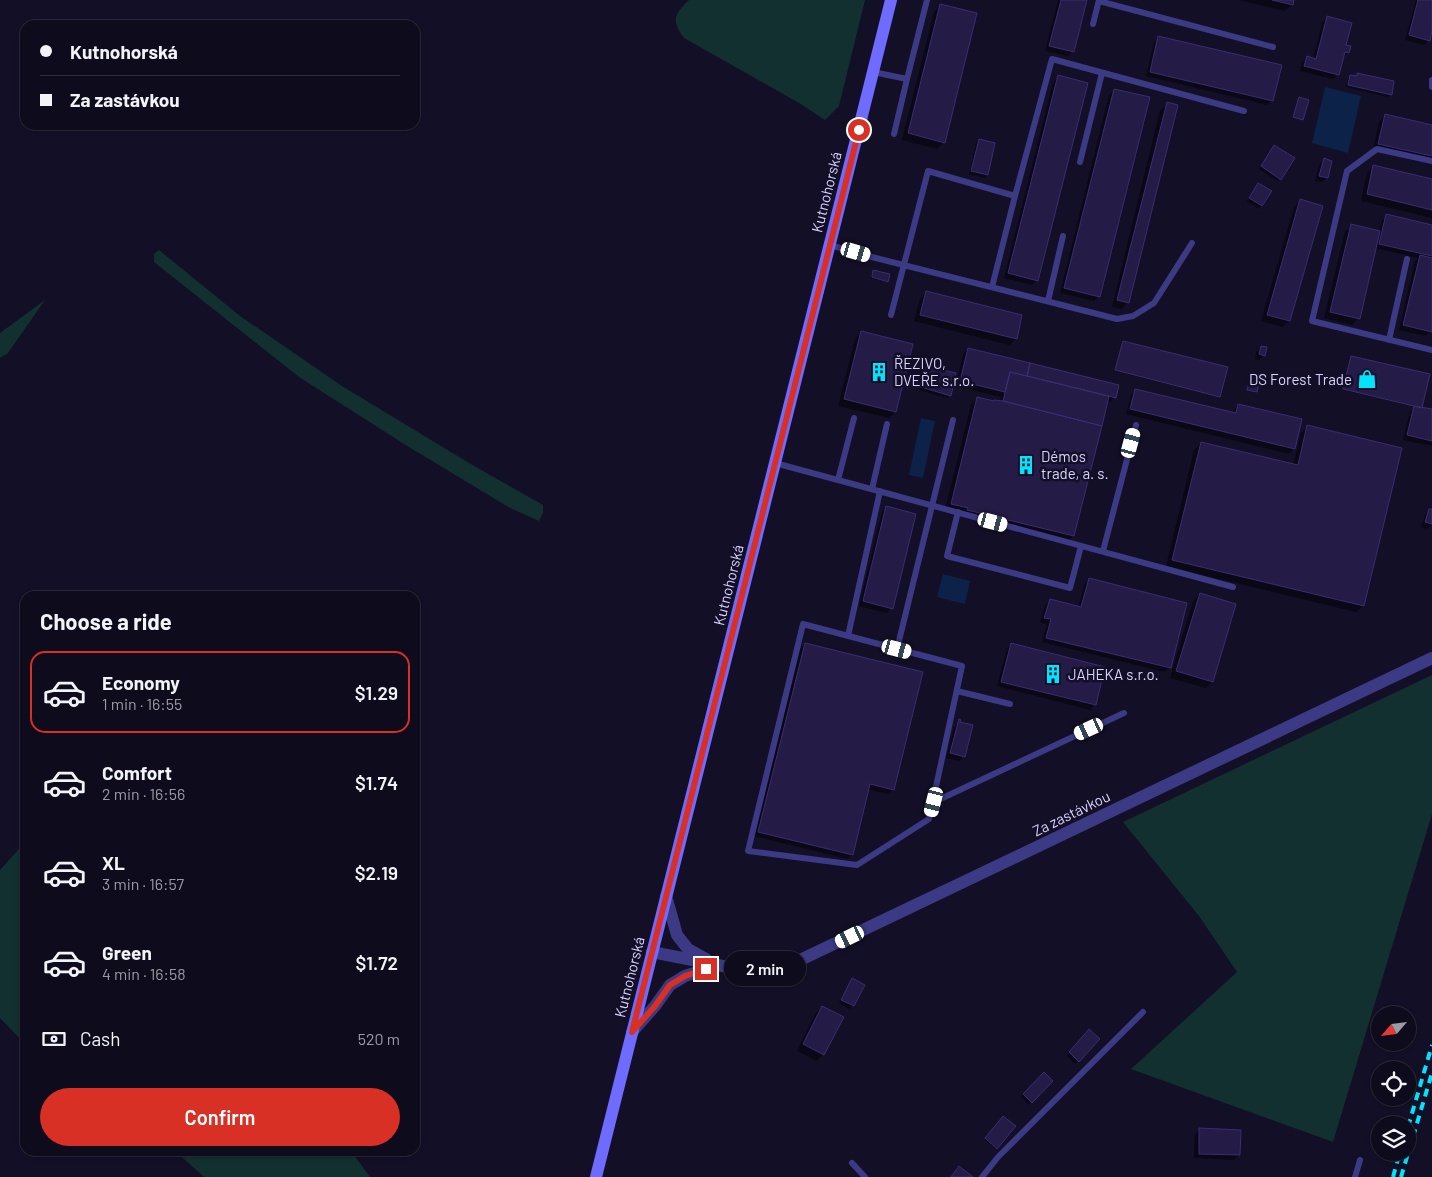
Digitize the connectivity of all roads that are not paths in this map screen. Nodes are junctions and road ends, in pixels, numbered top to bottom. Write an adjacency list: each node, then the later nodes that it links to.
1 (891, 0): 6 (main road, Kutnohorská)
2 (927, 0): 8 (lane)
3 (1099, 1): 4 (lane); 5 (lane)
4 (1093, 24)
5 (1273, 47)
6 (873, 72): 8 (lane); 18 (main road, Kutnohorská)
7 (1102, 73): 11 (lane); 14 (lane); 15 (lane)
8 (907, 79): 12 (lane)
9 (1432, 80): 10 (lane)
10 (1432, 87)
11 (1244, 111)
12 (894, 134)
13 (1432, 161): 24 (lane)
14 (1080, 162)
15 (1015, 196): 20 (lane); 21 (lane)
16 (1064, 236): 22 (lane)
17 (1192, 244): 22 (lane)
18 (830, 245): 20 (lane); 30 (main road, Kutnohorská)
19 (1407, 259): 24 (lane)
20 (904, 265): 21 (lane); 23 (lane)
21 (992, 287): 22 (lane)
22 (1048, 301)
23 (891, 315)
24 (1389, 340): 25 (lane)
25 (1432, 350)
26 (854, 418): 31 (lane)
27 (953, 420): 34 (lane)
28 (887, 424): 32 (lane)
29 (1136, 425): 37 (lane)
30 (775, 463): 31 (lane); 46 (main road, Kutnohorská)
31 (838, 480): 32 (lane)
32 (872, 489): 33 (lane)
33 (880, 492): 34 (lane); 39 (lane)
34 (932, 506): 35 (lane); 40 (lane)
35 (958, 512): 36 (lane); 36 (lane)
36 (1081, 546): 37 (lane)
37 (1103, 551): 38 (lane)
38 (1233, 587)
39 (848, 636): 40 (lane); 45 (lane)
40 (897, 649): 42 (lane)
41 (1432, 658): 48 (street, Za zastávkou)
42 (957, 691): 43 (lane); 45 (lane)
43 (1010, 704)
44 (1124, 713): 45 (lane)
45 (934, 802)
46 (666, 896): 47 (main road, Kutnohorská); 48 (street, Za zastávkou)
47 (652, 952): 48 (street, Za zastávkou); 50 (main road, Kutnohorská)
48 (717, 965): 50 (street, Za zastávkou)
49 (1143, 1012): 55 (lane)
50 (632, 1032): 53 (main road, Kutnohorská)
51 (1360, 1160): 56 (lane)
52 (852, 1163): 54 (lane)
53 (596, 1177)
54 (865, 1177)
55 (982, 1177)
56 (1355, 1177)

